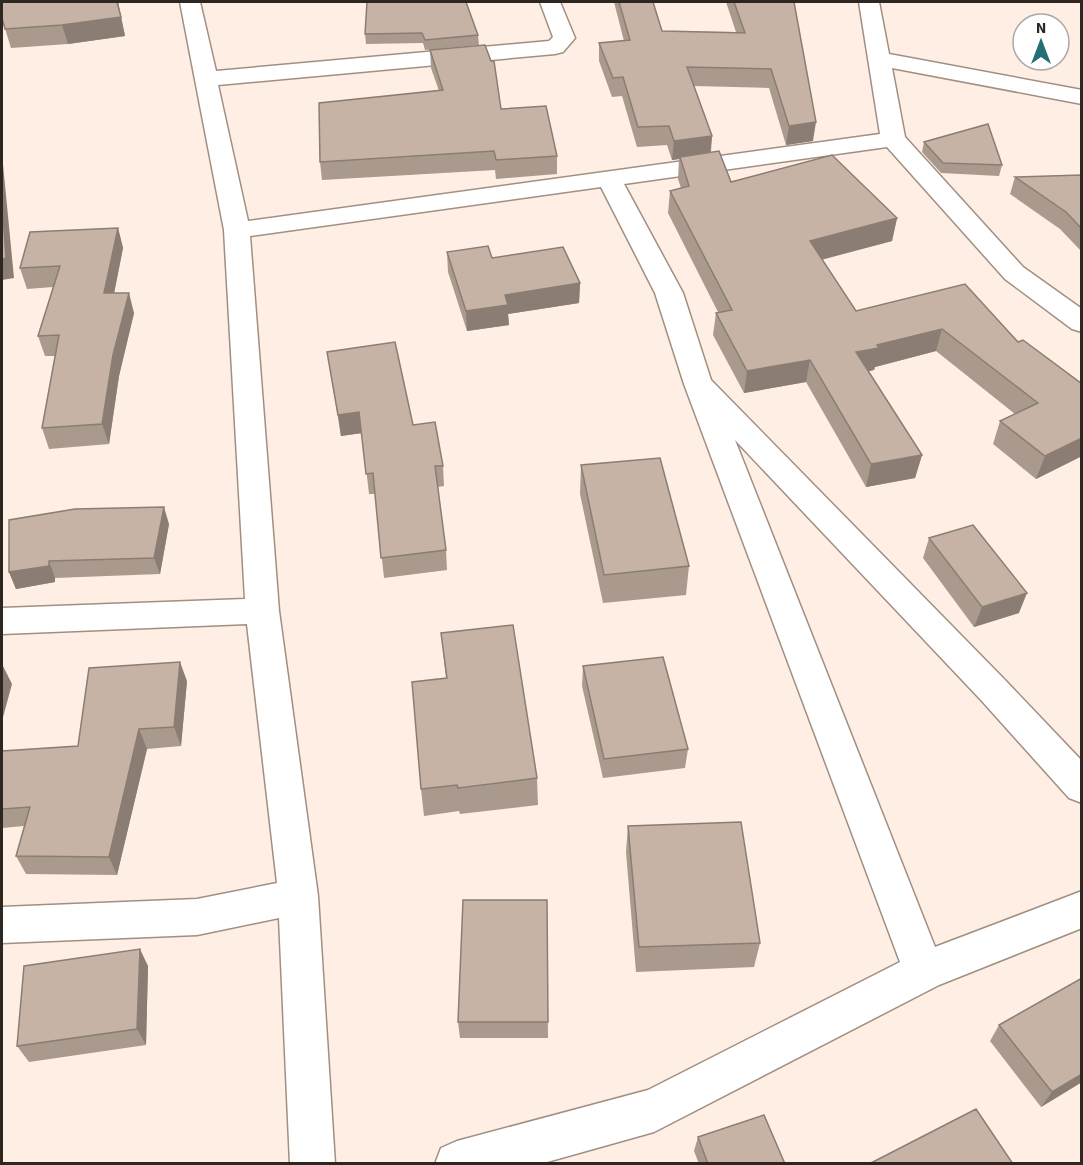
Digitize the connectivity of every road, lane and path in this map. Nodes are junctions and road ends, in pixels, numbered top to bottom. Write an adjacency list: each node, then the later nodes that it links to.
1 (190, 2): 5 (street)
2 (549, 2): 5 (street)
3 (869, 2): 4 (street)
4 (879, 59): 6 (street); 7 (street)
5 (206, 79): 9 (street)
6 (1082, 97)
7 (893, 139): 8 (street); 10 (street)
8 (609, 178): 9 (street); 11 (street)
9 (237, 230): 12 (street)
10 (1082, 323)
11 (698, 384): 14 (street); 18 (street)
12 (262, 611): 13 (street); 15 (street)
13 (2, 621)
14 (1082, 787)
15 (298, 896): 17 (street); 19 (street)
16 (1082, 909): 18 (street)
17 (2, 925)
18 (924, 971): 20 (street)
19 (305, 1163)
20 (457, 1164)

